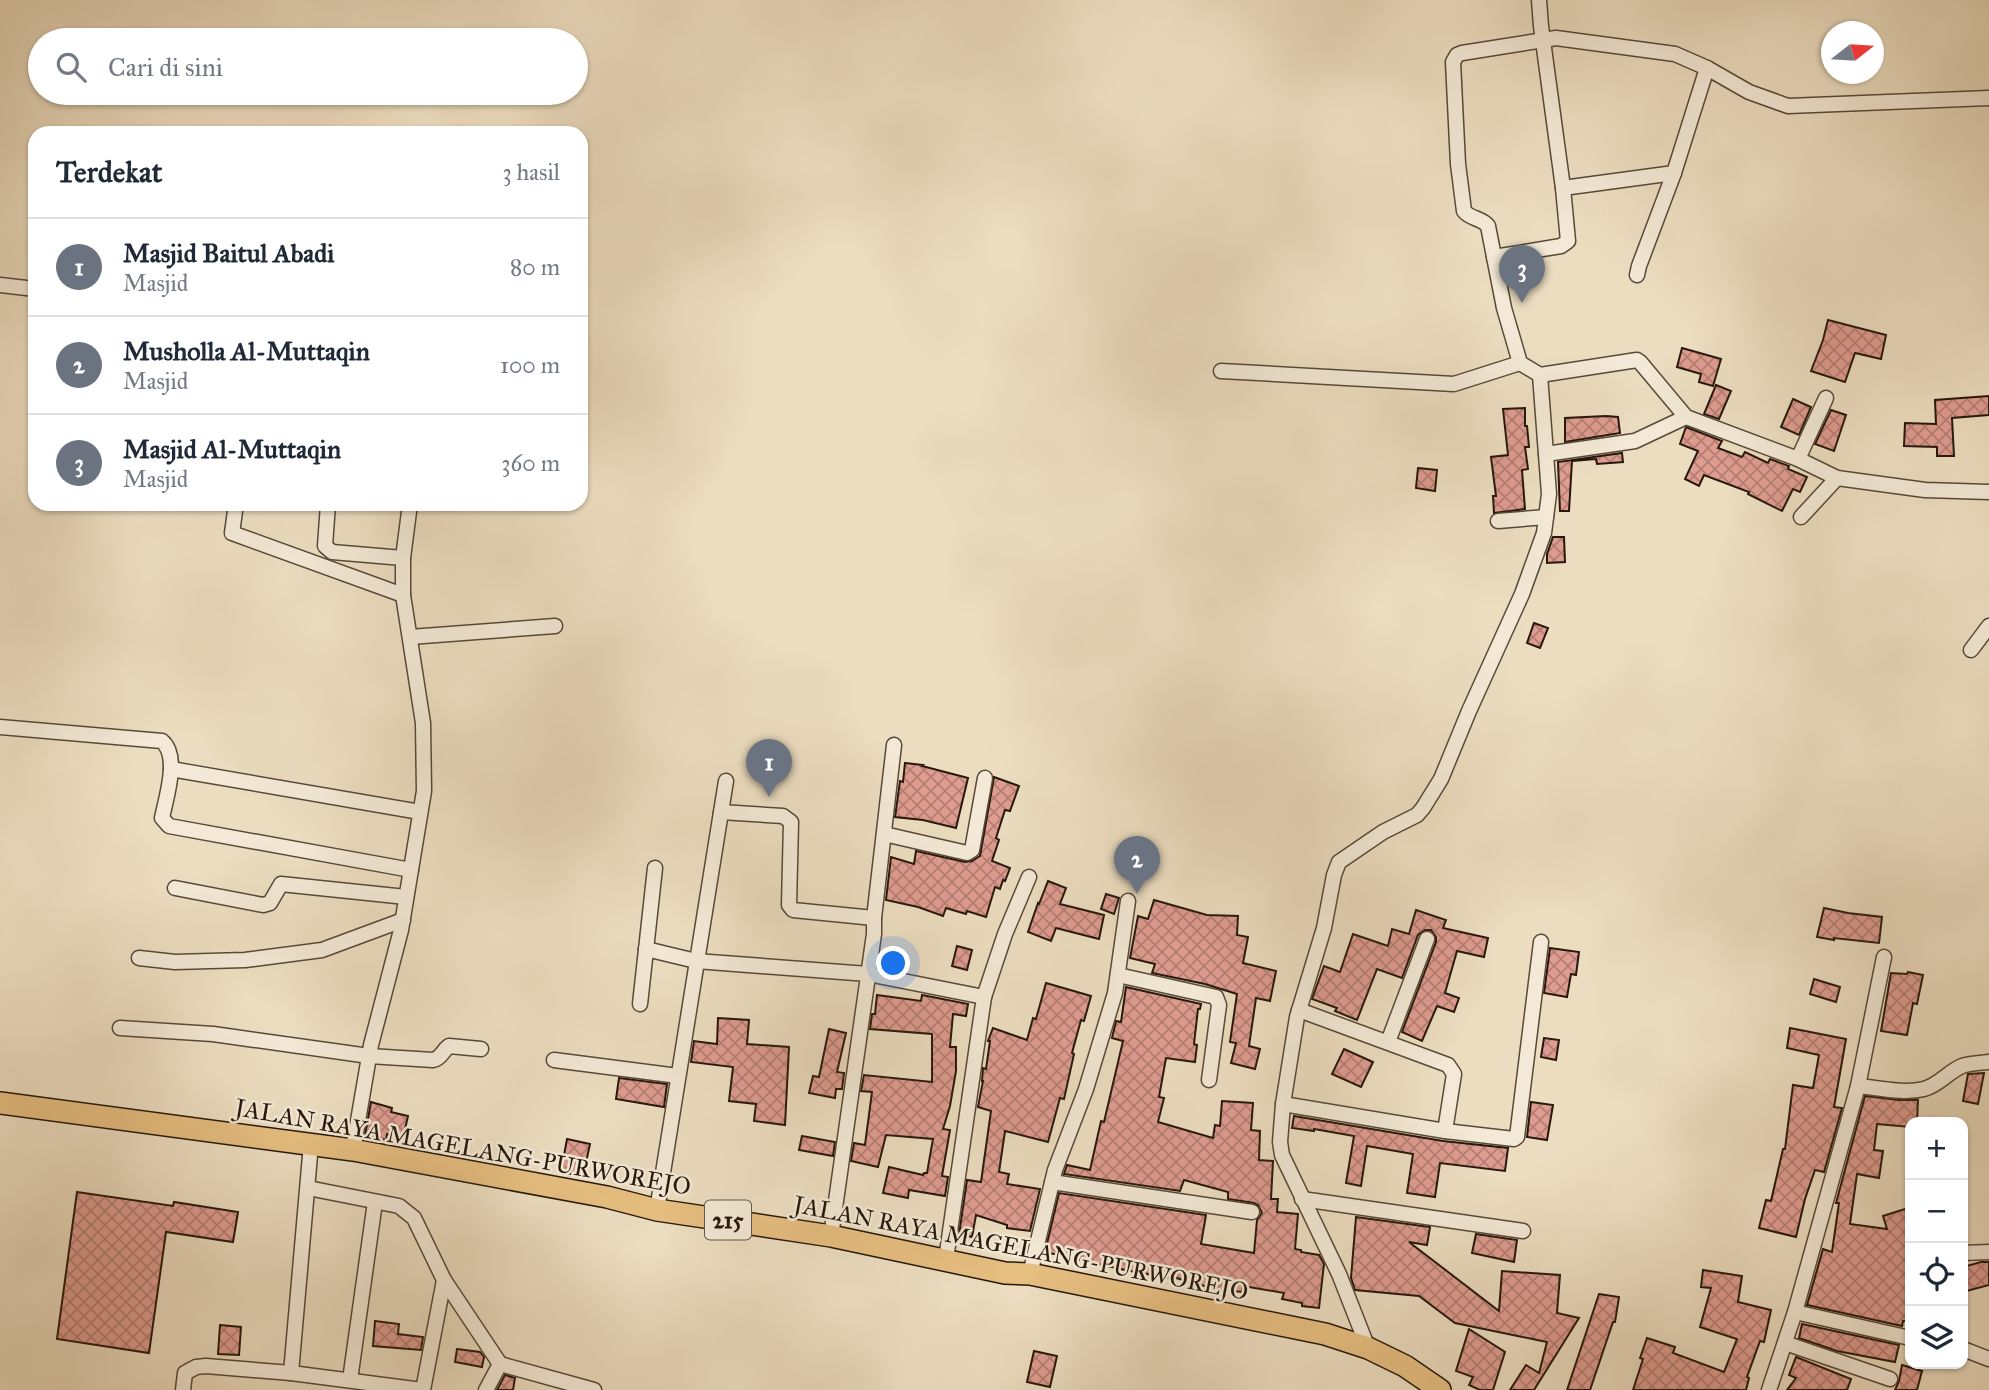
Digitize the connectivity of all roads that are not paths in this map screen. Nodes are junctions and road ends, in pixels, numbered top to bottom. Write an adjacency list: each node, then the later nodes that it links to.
1 (1539, 0): 2 (street)
2 (1544, 39): 3 (street); 6 (street); 7 (street)
3 (1707, 68): 4 (street); 5 (street)
4 (1989, 98)
5 (1674, 173): 6 (street); 8 (street)
6 (1563, 188): 7 (street)
7 (1494, 257): 11 (street)
8 (1637, 275)
9 (0, 285): 10 (street)
10 (28, 288)
11 (1520, 363): 12 (street); 13 (street)
12 (1221, 371)
13 (1540, 375): 15 (street); 16 (street)
14 (1826, 398): 17 (street)
15 (1686, 416): 16 (street); 17 (street)
16 (1546, 454): 23 (street)
17 (1798, 459): 18 (street)
18 (1837, 478): 19 (street); 24 (street)
19 (1989, 492)
20 (235, 511): 27 (street)
21 (328, 511): 26 (street)
22 (409, 511): 26 (street)
23 (1546, 517): 25 (street); 58 (street)
24 (1801, 517)
25 (1498, 522)
26 (403, 558): 27 (street)
27 (403, 595): 30 (street)
28 (555, 626): 30 (street)
29 (1989, 626): 31 (street)
30 (410, 637): 37 (street)
31 (1971, 650)
32 (0, 727): 34 (street)
33 (894, 745): 39 (street)
34 (172, 769): 37 (street); 41 (street)
35 (985, 778): 39 (street)
36 (726, 781): 38 (street)
37 (420, 813): 41 (street)
38 (721, 813): 46 (street); 53 (street)
39 (884, 834): 46 (street)
40 (654, 868): 50 (street)
41 (411, 870): 44 (street)
42 (1029, 877): 56 (street)
43 (175, 888): 44 (street)
44 (406, 897): 47 (street)
45 (1128, 901): 55 (street)
46 (874, 918): 54 (street)
47 (402, 920): 52 (street); 62 (street)
48 (1427, 939): 60 (street)
49 (1541, 942): 70 (street)
50 (646, 949): 53 (street); 57 (street)
51 (1884, 957): 67 (street)
52 (139, 958)
53 (696, 961): 54 (street); 65 (street)
54 (868, 974): 56 (street); 80 (street)
55 (1118, 975): 66 (street); 73 (street)
56 (984, 996): 83 (street)
57 (640, 1004)
58 (1299, 1010): 60 (street); 69 (street)
59 (120, 1028): 62 (street)
60 (1388, 1042): 70 (street)
61 (481, 1049): 62 (street)
62 (369, 1056): 72 (street)
63 (554, 1060): 65 (street)
64 (1989, 1062): 67 (street)
65 (678, 1076): 77 (street)
66 (1209, 1080)
67 (1858, 1086): 86 (street)
68 (0, 1103): 71 (main road, JALAN RAYA MAGELANG-PURWOREJO / 215)
69 (1283, 1104): 70 (street); 75 (street)
70 (1445, 1131)
71 (311, 1144): 72 (main road, JALAN RAYA MAGELANG-PURWOREJO / 215); 74 (street)
72 (353, 1150): 77 (main road, JALAN RAYA MAGELANG-PURWOREJO / 215)
73 (1052, 1182): 78 (street); 84 (street)
74 (308, 1188): 76 (street); 93 (street)
75 (1302, 1199): 79 (street); 89 (street)
76 (375, 1202): 85 (street); 95 (street)
77 (657, 1210): 80 (main road, JALAN RAYA MAGELANG-PURWOREJO / 215)
78 (1252, 1212)
79 (1523, 1231)
80 (831, 1236): 83 (main road, JALAN RAYA MAGELANG-PURWOREJO / 215)
81 (1989, 1252): 82 (street)
82 (1968, 1253)
83 (946, 1259): 84 (main road, JALAN RAYA MAGELANG-PURWOREJO / 215)
84 (1030, 1274): 89 (main road, JALAN RAYA MAGELANG-PURWOREJO / 215)
85 (444, 1280): 92 (street); 98 (street)
86 (1795, 1312): 87 (street); 88 (street)
87 (1905, 1337)
88 (1785, 1343): 94 (street); 102 (street)
89 (1368, 1348): 101 (main road, JALAN RAYA MAGELANG-PURWOREJO / 215)
90 (1968, 1351): 91 (street)
91 (1989, 1359)
92 (500, 1364): 96 (street); 99 (street)
93 (291, 1373): 95 (street); 97 (street)
94 (1890, 1379)
95 (350, 1380): 98 (street)
96 (562, 1386): 100 (street)
97 (183, 1390)
98 (423, 1390)
99 (486, 1390)
100 (594, 1390)
101 (1440, 1390)
102 (1769, 1390)

